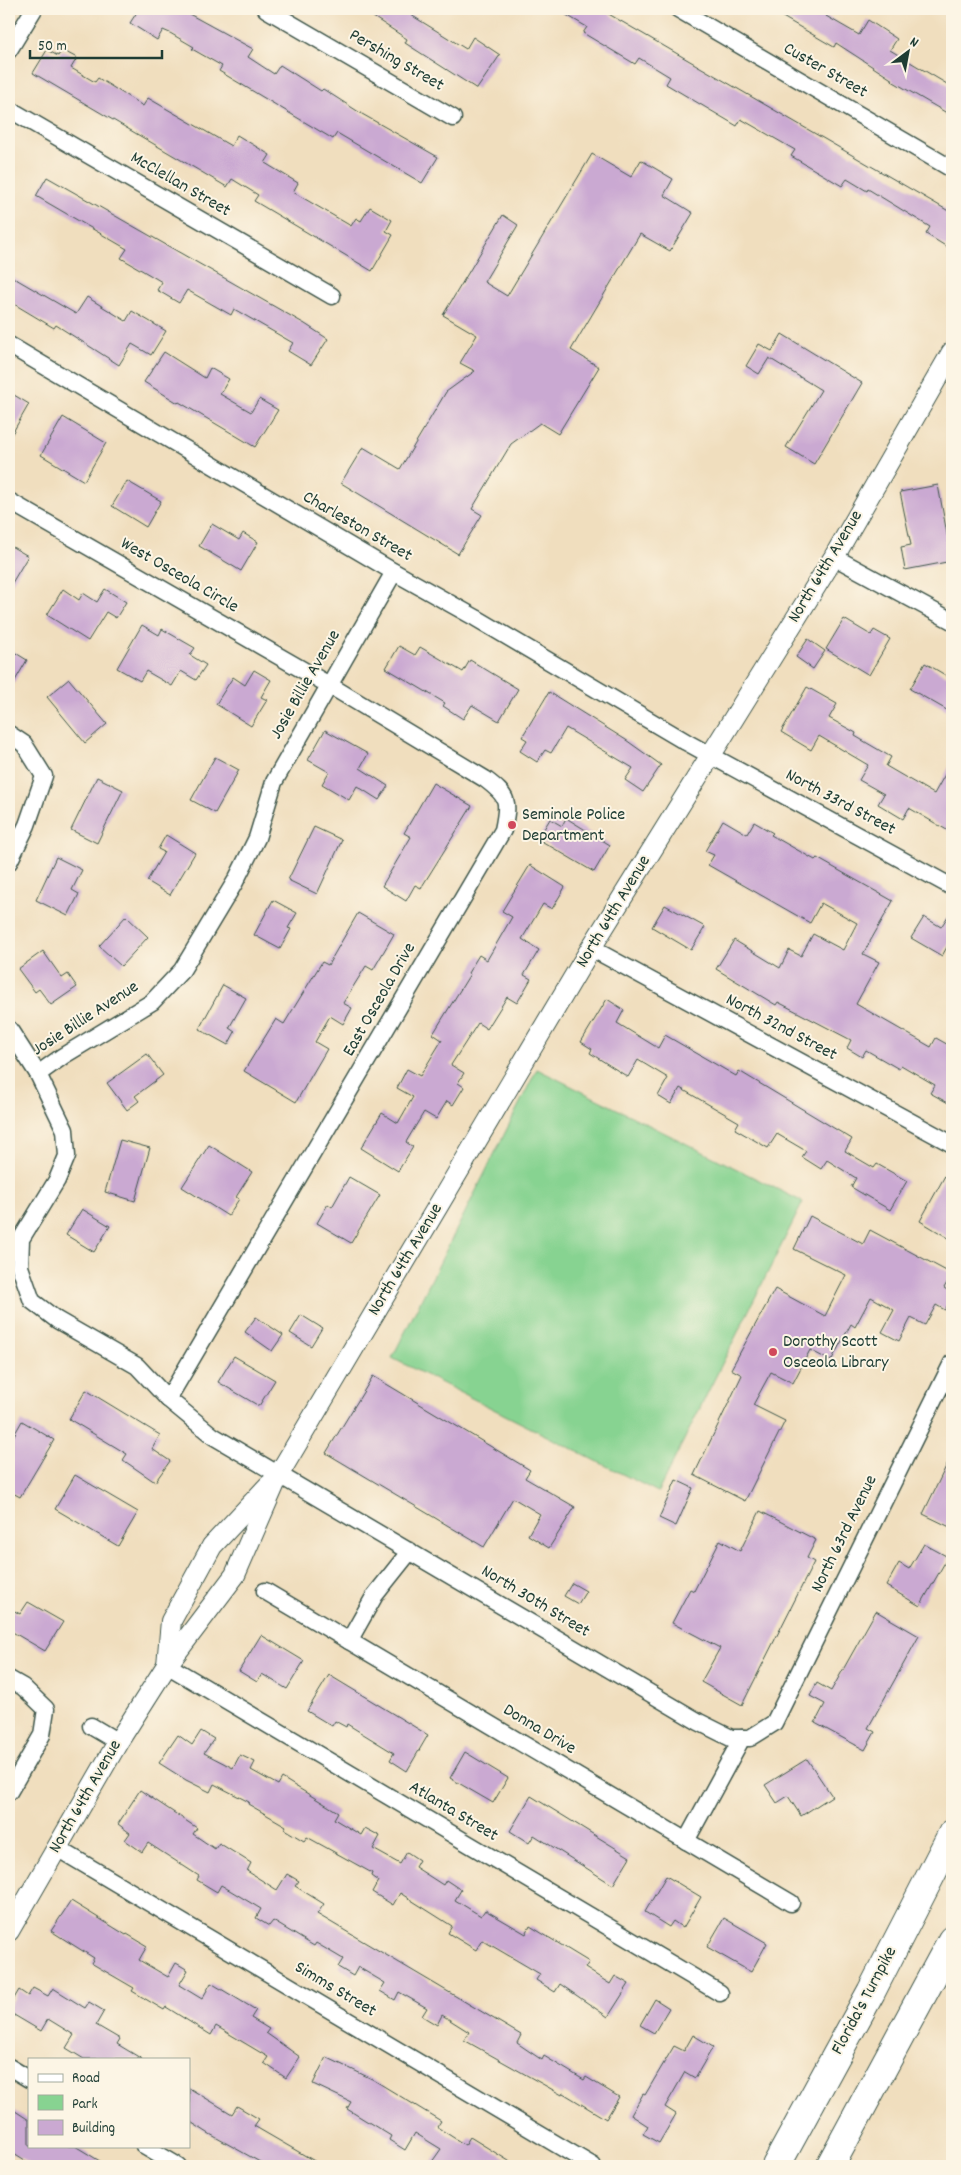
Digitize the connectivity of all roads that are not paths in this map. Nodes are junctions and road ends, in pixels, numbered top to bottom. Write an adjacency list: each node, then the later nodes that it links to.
1 (34, 9): 4 (street)
2 (266, 9): 6 (street, Pershing Street)
3 (678, 9): 7 (street, Custer Street)
4 (9, 50)
5 (9, 109): 8 (street, McClellan Street)
6 (453, 118)
7 (952, 169)
8 (332, 296)
9 (9, 345): 13 (street, Charleston Street)
10 (951, 356): 12 (street, North 64th Avenue)
11 (9, 501): 15 (street, West Osceola Circle)
12 (834, 557): 14 (street); 17 (street, North 64th Avenue)
13 (394, 572): 15 (street, Josie Billie Avenue); 17 (street, Charleston Street)
14 (952, 621)
15 (328, 686): 22 (street, Josie Billie Avenue); 25 (street, East Osceola Drive)
16 (9, 734): 18 (street)
17 (709, 755): 19 (street, North 33rd Street); 20 (street, North 64th Avenue)
18 (9, 862)
19 (952, 886)
20 (591, 948): 23 (street, North 32nd Street); 26 (street, North 64th Avenue)
21 (9, 1029): 22 (street)
22 (38, 1074): 25 (street, Josie Billie Avenue)
23 (952, 1144)
24 (952, 1363): 33 (street, North 63rd Avenue)
25 (168, 1399): 26 (street, Josie Billie Avenue)
26 (279, 1474): 27 (street, North 30th Street); 30 (street, North 64th Avenue); 30 (street, North 64th Avenue)
27 (410, 1551): 29 (street); 33 (street, North 30th Street)
28 (265, 1591): 29 (street, Donna Drive)
29 (349, 1641): 37 (street, Donna Drive)
30 (167, 1665): 34 (street, North 64th Avenue); 42 (street, Atlanta Street)
31 (16, 1683): 35 (street)
32 (92, 1726): 34 (street)
33 (742, 1738): 37 (street)
34 (118, 1742): 38 (street, North 64th Avenue)
35 (9, 1792)
36 (952, 1834): 48 (highway, Florida's Turnpike)
37 (686, 1841): 39 (street, Donna Drive)
38 (57, 1848): 40 (street, North 64th Avenue); 47 (street, Simms Street)
39 (792, 1903)
40 (9, 1931)
41 (952, 1940): 49 (highway)
42 (720, 1993)
43 (9, 2067): 44 (street)
44 (28, 2078)
45 (147, 2148): 46 (street)
46 (178, 2166)
47 (593, 2166)
48 (776, 2166)
49 (830, 2166)

